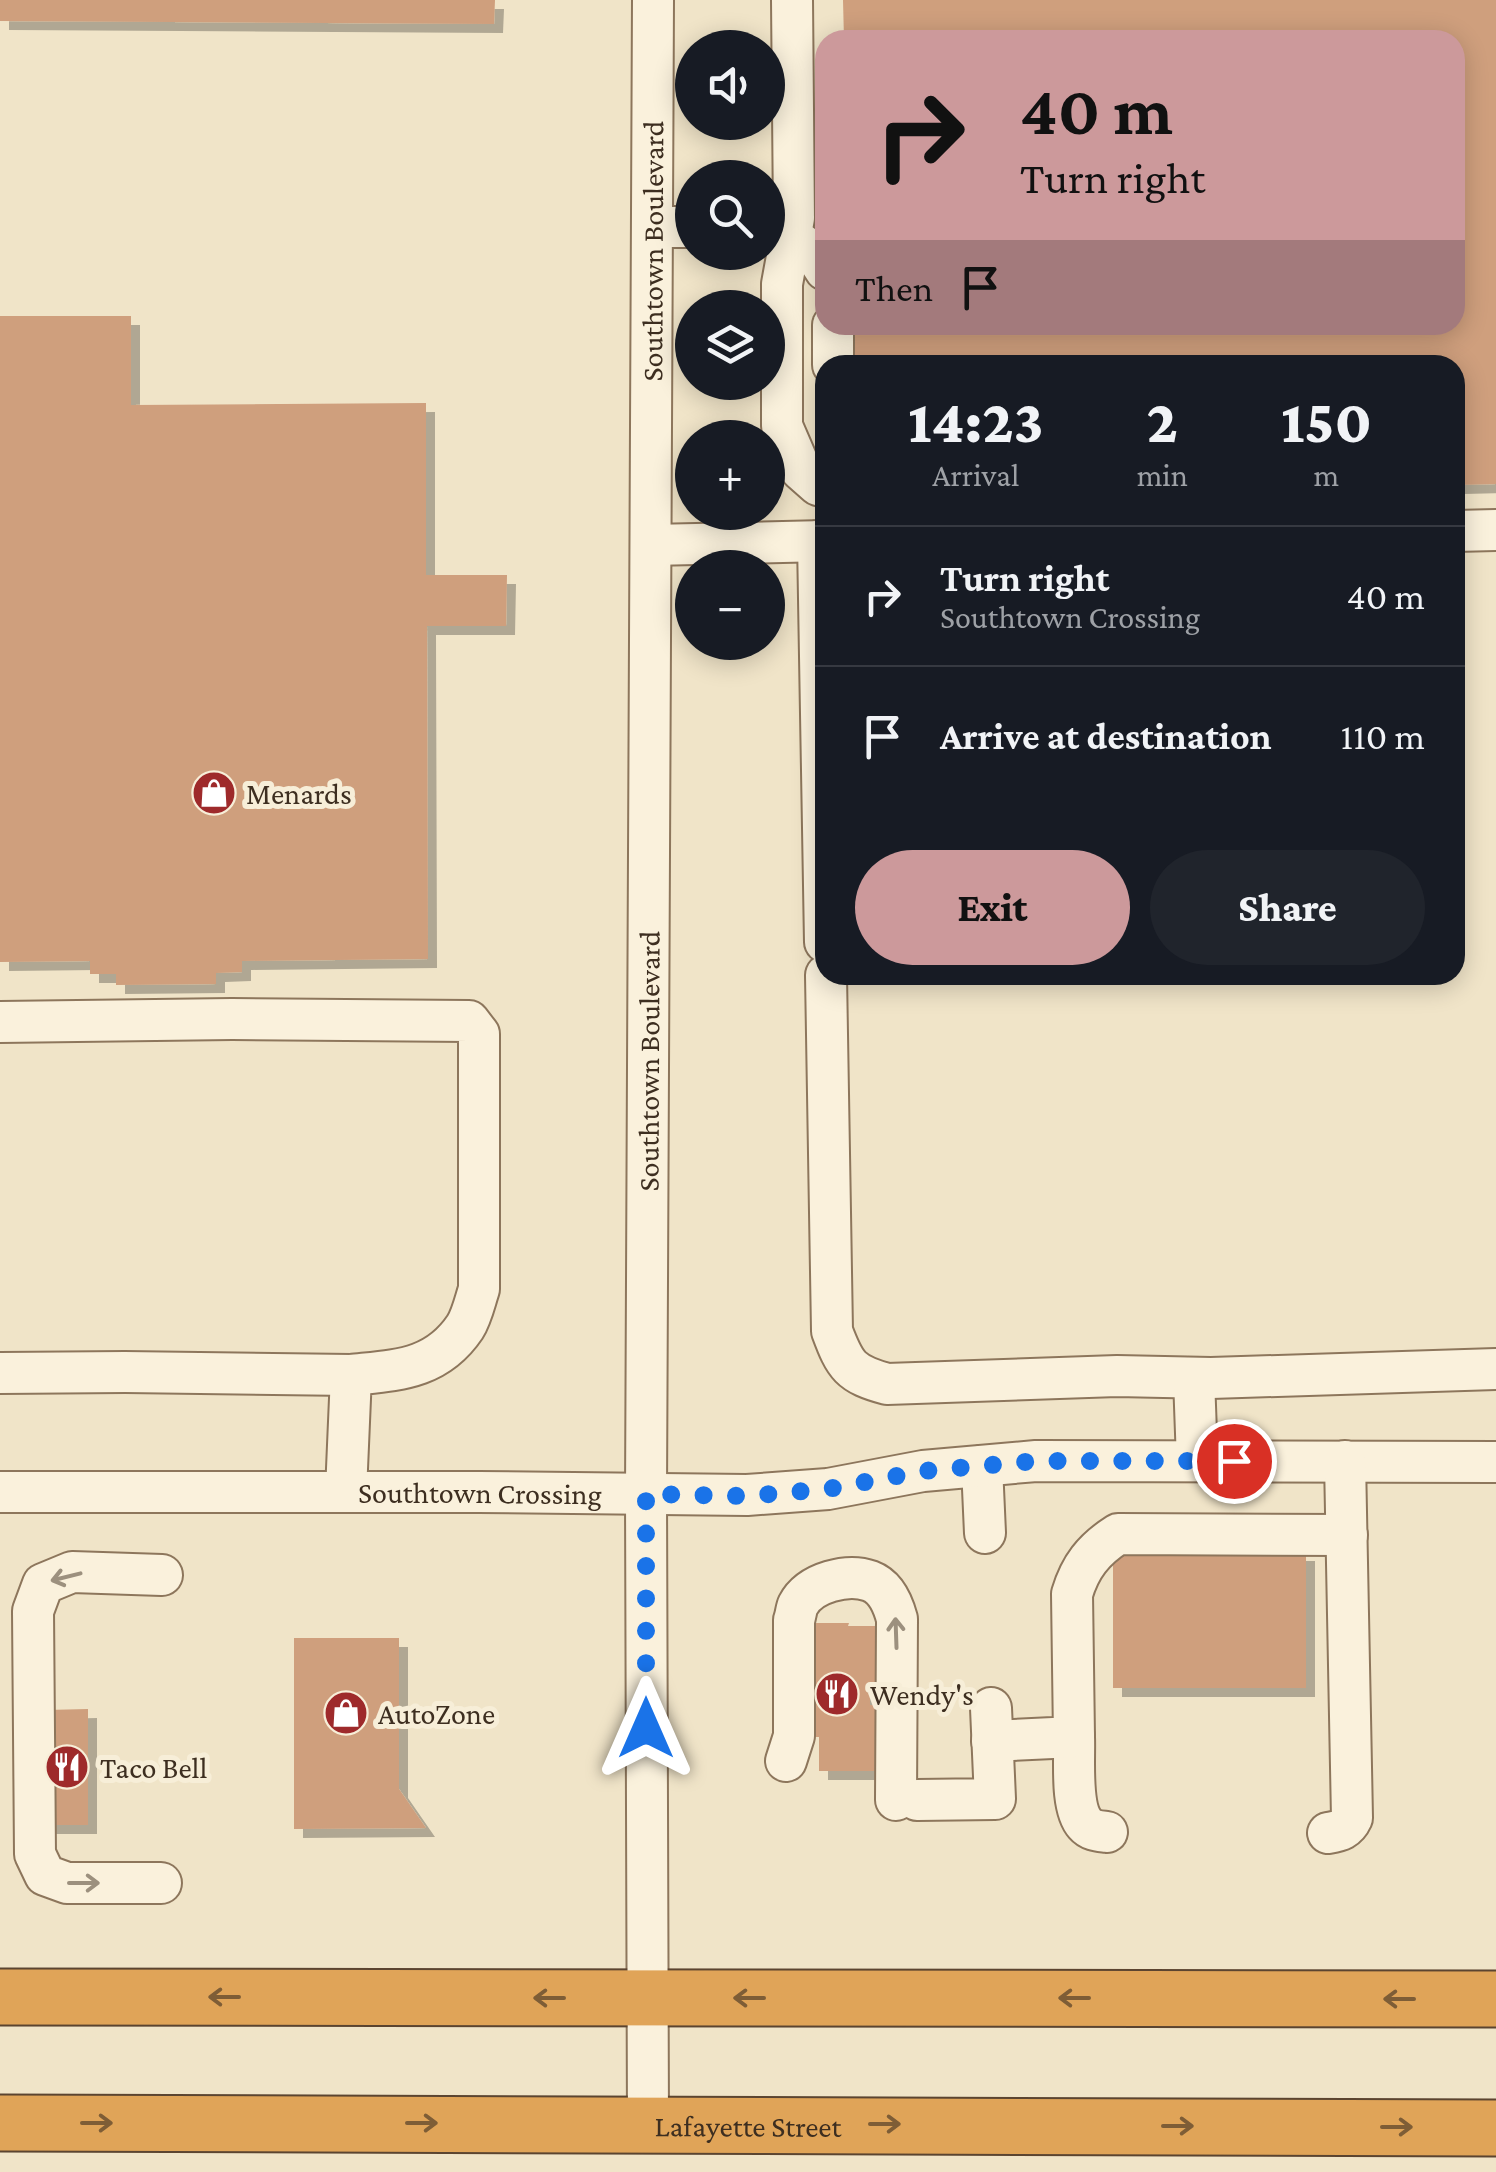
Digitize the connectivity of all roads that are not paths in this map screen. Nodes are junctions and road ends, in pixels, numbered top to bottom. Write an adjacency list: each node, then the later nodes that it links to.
1 (654, 0): 3 (street, Southtown Boulevard)
2 (792, 0): 5 (street)
3 (652, 226): 4 (street); 13 (street, Southtown Boulevard)
4 (675, 227)
5 (785, 227)
6 (785, 236): 7 (street)
7 (815, 256)
8 (781, 270): 9 (street)
9 (815, 482)
10 (1496, 530): 11 (street)
11 (1465, 531)
12 (815, 541): 13 (street)
13 (652, 545): 26 (street, Southtown Boulevard)
14 (826, 985): 19 (street)
15 (0, 1022): 18 (street)
16 (1496, 1369): 19 (street)
17 (0, 1373): 18 (street)
18 (351, 1376): 25 (street)
19 (1194, 1378): 20 (street)
20 (1196, 1461): 21 (street, Southtown Crossing); 23 (street, Southtown Crossing)
21 (1345, 1461): 22 (street, Southtown Crossing); 28 (street)
22 (1496, 1462)
23 (982, 1466): 26 (street, Southtown Crossing); 27 (street)
24 (0, 1492): 25 (street, Southtown Crossing)
25 (346, 1492): 26 (street, Southtown Crossing)
26 (646, 1494): 38 (street, Southtown Boulevard)
27 (985, 1533)
28 (1347, 1535): 32 (street); 35 (street)
29 (889, 1562): 31 (street)
30 (162, 1576): 36 (street, one-way to 36)
31 (776, 1597)
32 (1074, 1737): 33 (street, one-way to 33); 34 (street)
33 (786, 1761)
34 (1107, 1832)
35 (1328, 1833)
36 (161, 1883)
37 (0, 1997): 38 (highway, one-way to 37)
38 (647, 1998): 39 (highway, one-way to 38); 41 (street, Southtown Boulevard)
39 (1496, 1999)
40 (0, 2122): 41 (highway, Lafayette Street, one-way to 41)
41 (648, 2123): 42 (highway, Lafayette Street, one-way to 42)
42 (1496, 2128)

